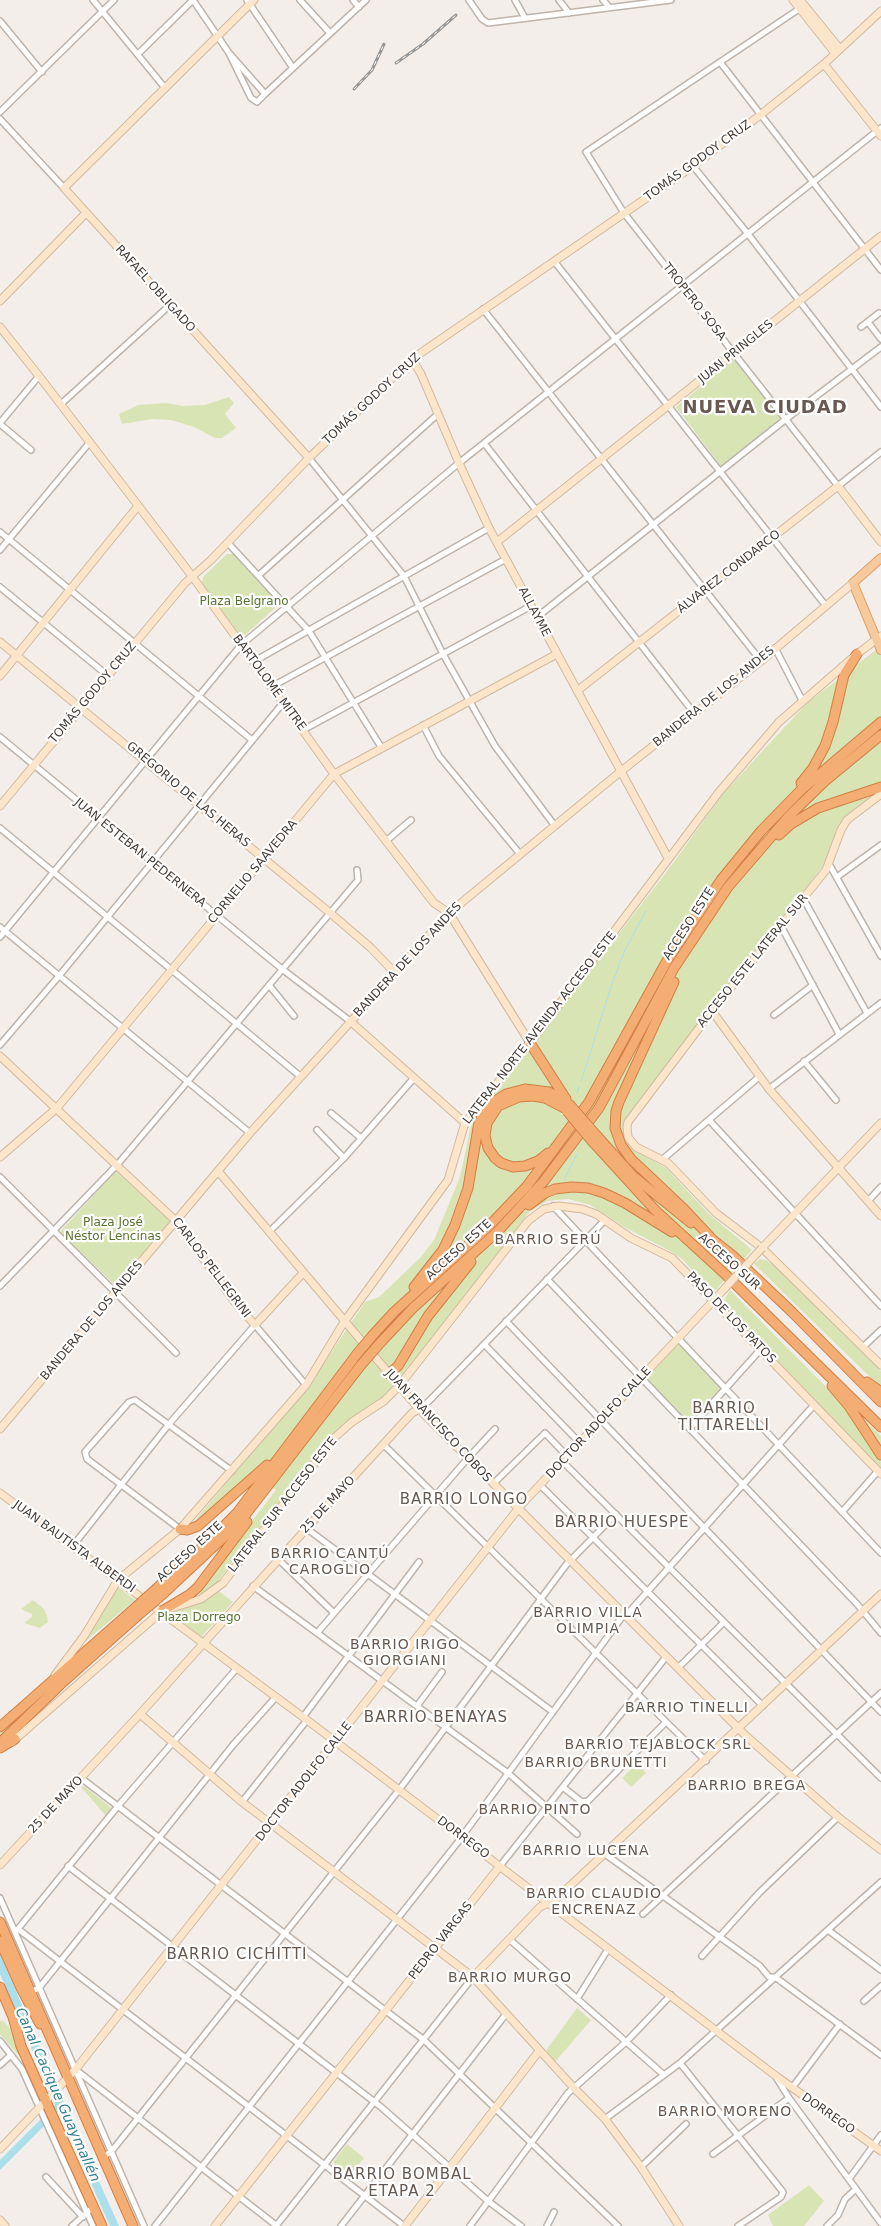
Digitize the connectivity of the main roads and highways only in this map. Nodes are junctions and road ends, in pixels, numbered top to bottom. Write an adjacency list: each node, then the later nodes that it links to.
1 (881, 558): 2 (main road, BANDERA DE LOS ANDES)
2 (879, 637): 3 (main road)
3 (881, 650)
4 (857, 654): 9 (highway)
5 (881, 722): 9 (highway, ACCESO ESTE)
6 (881, 734): 8 (highway, ACCESO ESTE)
7 (881, 787): 8 (highway)
8 (728, 887): 10 (highway, ACCESO ESTE)
9 (708, 896): 13 (highway, ACCESO ESTE)
10 (716, 905): 15 (highway, ACCESO ESTE); 16 (highway)
11 (530, 1043): 12 (highway)
12 (568, 1108): 13 (highway); 14 (highway, ACCESO SUR, bridge); 19 (highway)
13 (569, 1131): 19 (highway, ACCESO ESTE)
14 (594, 1138): 16 (highway, ACCESO SUR); 17 (highway, ACCESO SUR)
15 (498, 1231): 17 (highway); 18 (highway, ACCESO ESTE)
16 (712, 1239): 21 (highway, ACCESO SUR)
17 (691, 1245): 20 (highway, ACCESO SUR)
18 (483, 1246): 22 (highway); 28 (highway, ACCESO ESTE, bridge)
19 (394, 1312): 24 (highway, ACCESO ESTE, bridge)
20 (804, 1351): 26 (highway, ACCESO SUR); 27 (highway)
21 (847, 1367): 23 (highway); 25 (highway, ACCESO SUR)
22 (389, 1374)
23 (881, 1392)
24 (324, 1395): 29 (highway); 30 (highway, ACCESO ESTE)
25 (881, 1402)
26 (881, 1427)
27 (881, 1455)
28 (280, 1472): 30 (highway, ACCESO ESTE); 32 (highway)
29 (180, 1529)
30 (160, 1590): 31 (highway, ACCESO ESTE, bridge)
31 (140, 1608): 33 (highway, ACCESO ESTE); 34 (highway, ACCESO ESTE)
32 (162, 1612)
33 (59, 1686): 36 (highway, ACCESO ESTE); 37 (highway)
34 (0, 1728)
35 (15, 1739): 37 (highway)
36 (0, 1743)
37 (0, 1749)
38 (0, 1922): 42 (highway)
39 (0, 1941): 42 (highway)
40 (0, 1987): 43 (highway)
41 (0, 2003): 43 (highway)
42 (53, 2043): 45 (highway)
43 (22, 2046): 44 (highway)
44 (102, 2226)
45 (133, 2226)

